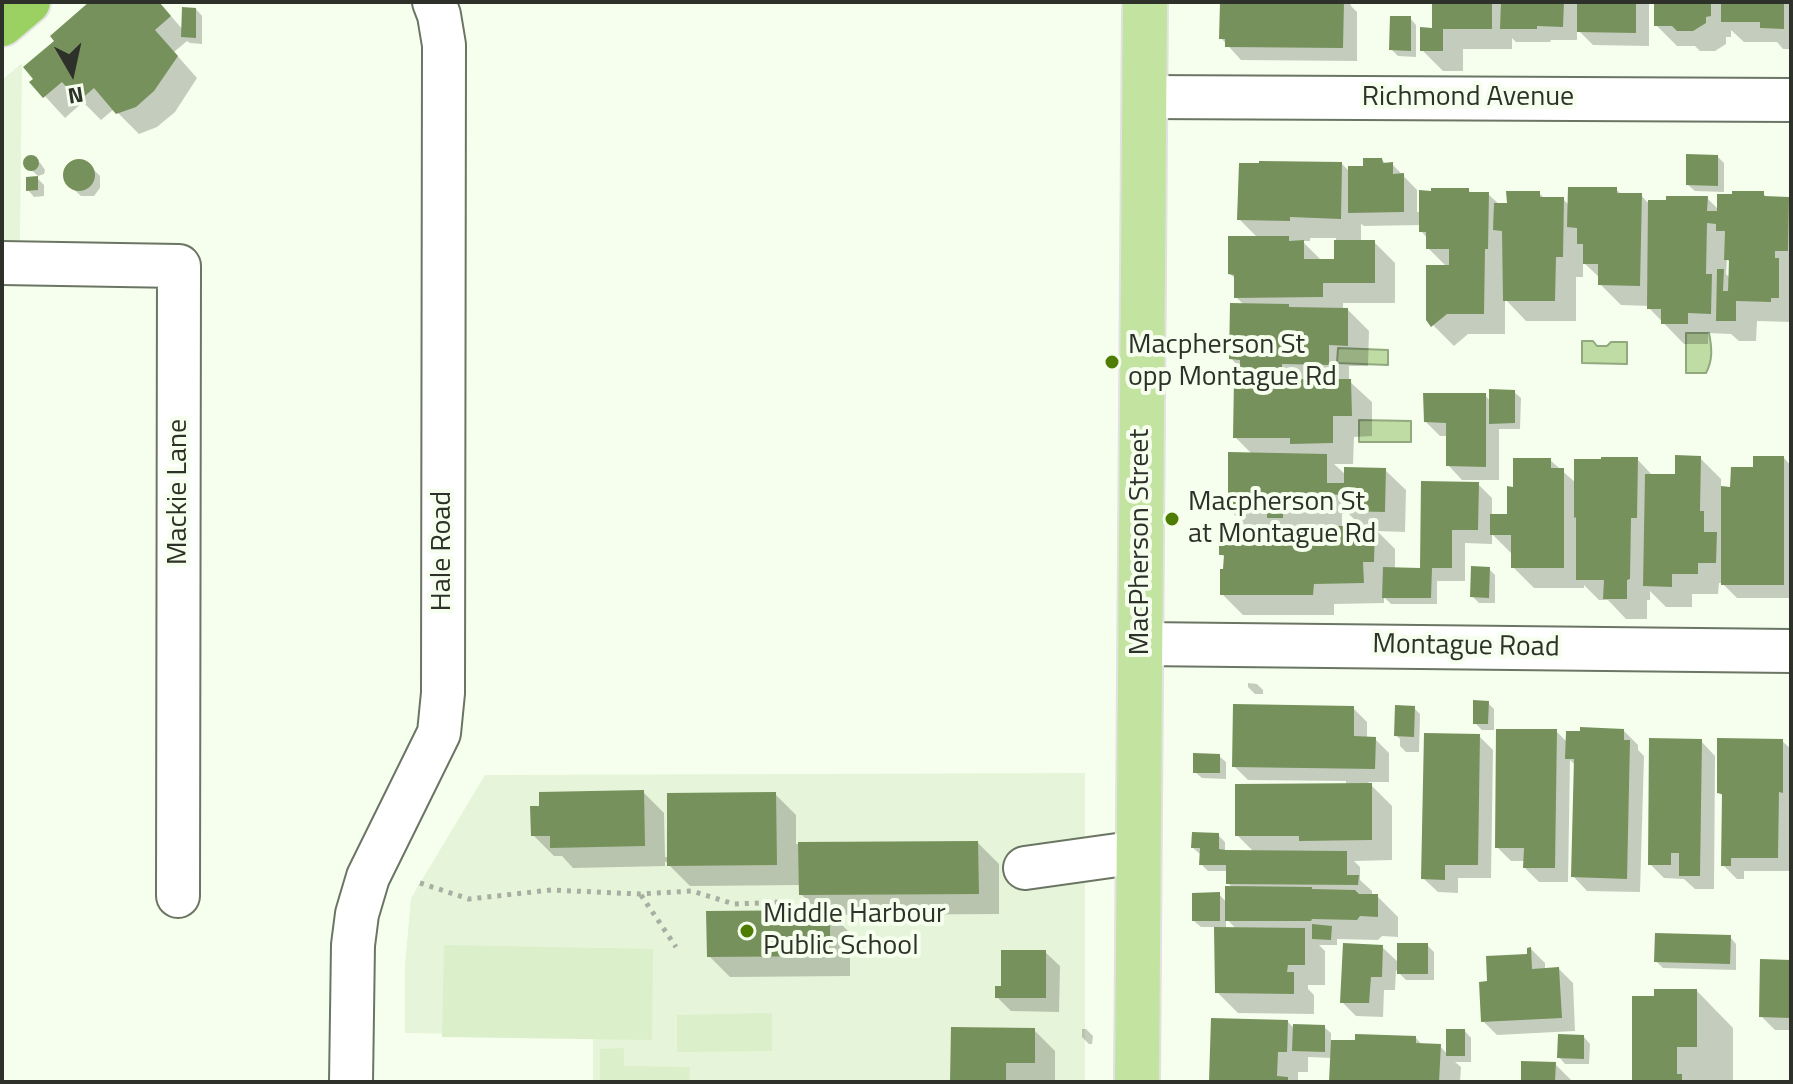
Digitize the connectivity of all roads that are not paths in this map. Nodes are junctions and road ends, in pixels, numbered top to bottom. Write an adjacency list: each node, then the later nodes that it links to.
1 (28, 2): 4 (highway)
2 (434, 2): 13 (street, Hale Road)
3 (1145, 2): 5 (main road, MacPherson Street)
4 (2, 24)
5 (1145, 97): 6 (street, Richmond Avenue); 8 (main road, MacPherson Street)
6 (1791, 100)
7 (2, 263): 12 (street, Mackie Lane)
8 (1141, 644): 9 (street, Montague Road); 10 (main road, MacPherson Street)
9 (1791, 651)
10 (1139, 852): 11 (street); 14 (main road, MacPherson Street)
11 (1025, 868)
12 (178, 896)
13 (351, 1082)
14 (1137, 1082)

